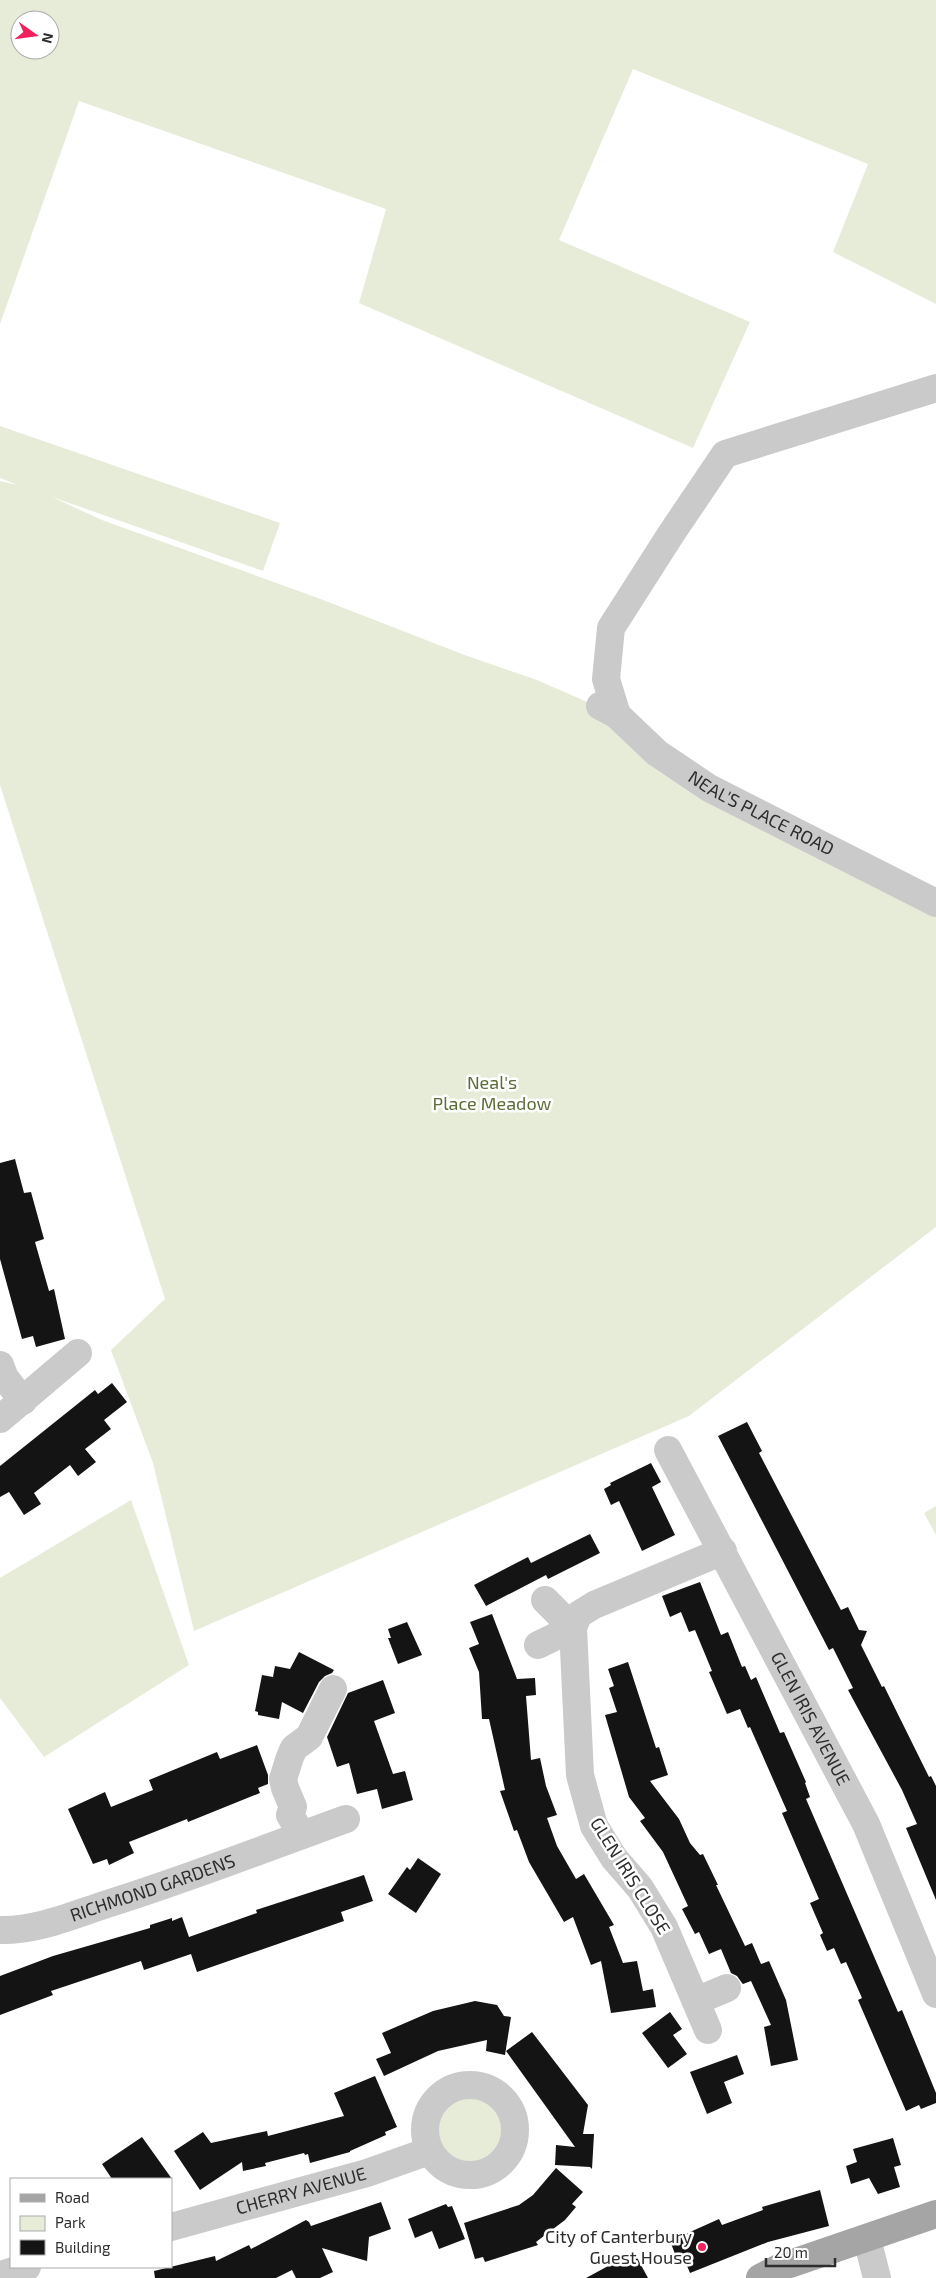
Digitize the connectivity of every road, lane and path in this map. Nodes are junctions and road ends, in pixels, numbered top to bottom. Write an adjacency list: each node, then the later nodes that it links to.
1 (936, 388): 2 (street, NEAL'S PLACE ROAD)
2 (936, 903)
3 (78, 1353): 5 (street)
4 (0, 1365): 5 (street)
5 (23, 1401): 6 (street)
6 (0, 1419)
7 (668, 1450): 8 (street, GLEN IRIS AVENUE)
8 (723, 1552): 10 (street); 17 (street, GLEN IRIS AVENUE)
9 (545, 1600): 10 (street)
10 (573, 1628): 11 (street); 18 (street, GLEN IRIS CLOSE)
11 (538, 1644)
12 (334, 1689): 14 (street)
13 (346, 1820): 14 (street, RICHMOND GARDENS)
14 (296, 1825): 15 (street, RICHMOND GARDENS)
15 (0, 1930)
16 (728, 1988): 18 (street)
17 (936, 1994)
18 (696, 2001): 19 (street, GLEN IRIS CLOSE)
19 (708, 2030)
20 (429, 2151): 22 (street, CHERRY AVENUE)
21 (936, 2214): 23 (main road)
22 (172, 2227)
23 (867, 2239): 26 (main road); 27 (street)
24 (24, 2268): 25 (street)
25 (0, 2276)
26 (760, 2278)
27 (877, 2278)

